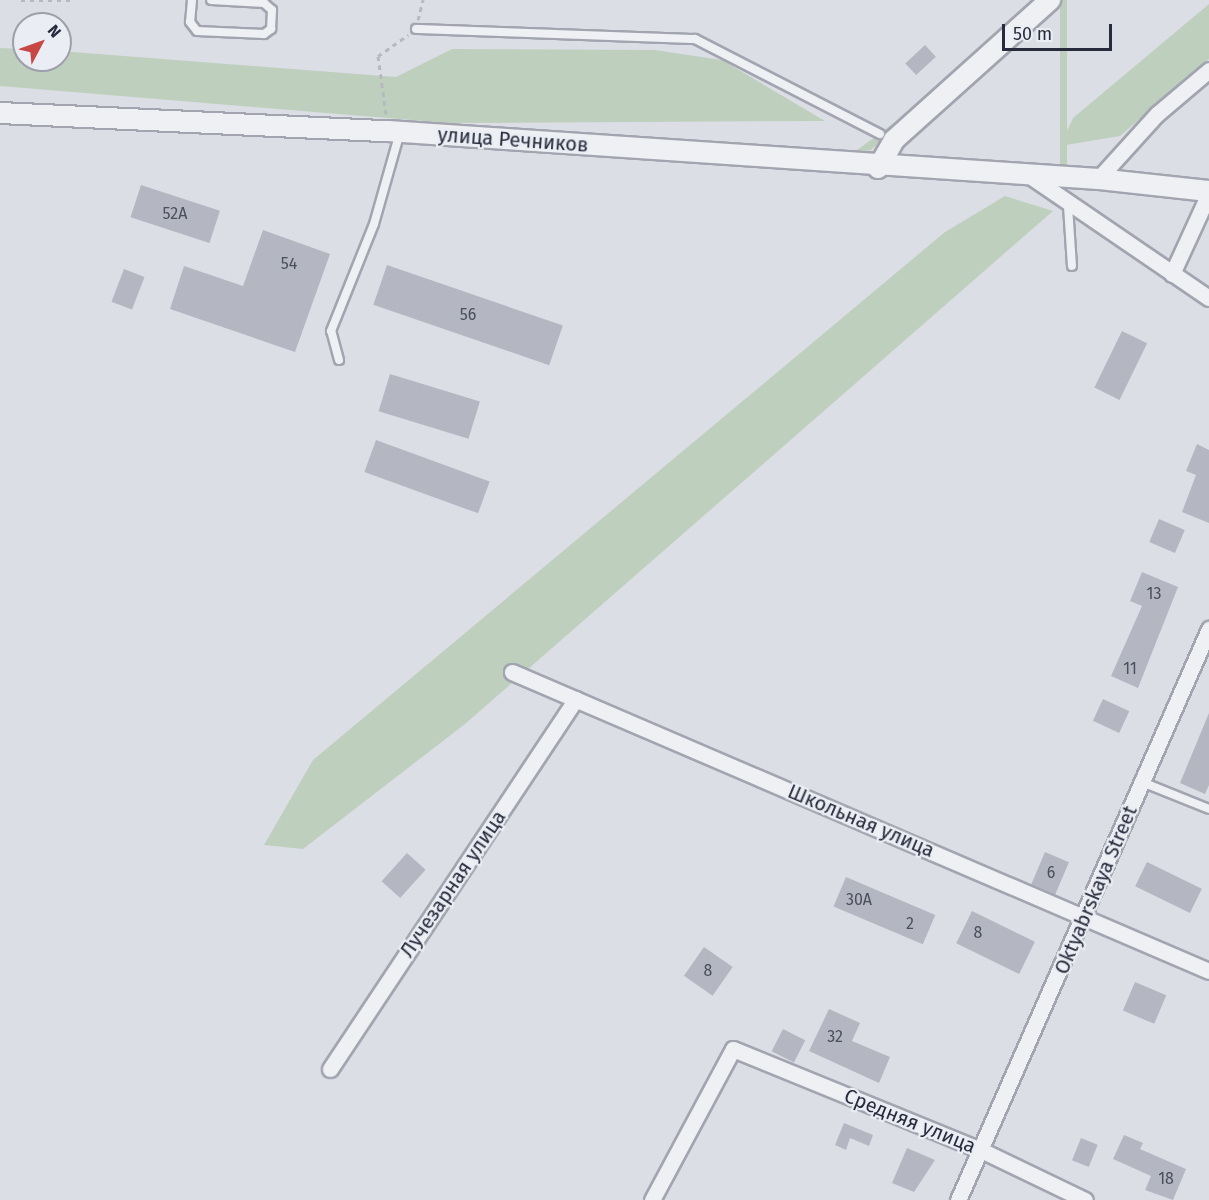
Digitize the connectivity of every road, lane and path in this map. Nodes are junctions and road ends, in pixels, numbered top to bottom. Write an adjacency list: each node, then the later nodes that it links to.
1 (21, 0): 2 (path)
2 (71, 0)
3 (192, 0): 5 (lane)
4 (211, 0): 5 (lane)
5 (218, 0)
6 (423, 0): 8 (path)
7 (1050, 0): 13 (street)
8 (416, 29): 11 (path); 12 (lane)
9 (1209, 70): 15 (street)
10 (0, 113): 11 (street, улица Речников)
11 (394, 131): 13 (street, улица Речников); 21 (lane)
12 (880, 134)
13 (878, 168): 14 (street, улица Речников)
14 (1027, 174): 15 (street, улица Речников); 17 (street)
15 (1098, 179): 16 (street, улица Речников)
16 (1209, 192): 19 (street)
17 (1068, 206): 18 (lane); 19 (street)
18 (1072, 266)
19 (1172, 274): 20 (street)
20 (1209, 298)
21 (339, 360)
22 (1209, 629): 25 (street, Oktyabrskaya Street)
23 (512, 672): 24 (street, Школьная улица)
24 (576, 699): 27 (street, Школьная улица); 29 (street, Лучезарная улица)
25 (1142, 782): 26 (lane); 27 (street, Oktyabrskaya Street)
26 (1209, 809)
27 (1084, 916): 28 (street, Школьная улица); 30 (street, Oktyabrskaya Street)
28 (1209, 971)
29 (330, 1069)
30 (983, 1151): 31 (street, Средняя улица); 32 (street, Oktyabrskaya Street); 33 (street, Средняя улица)
31 (652, 1200)
32 (958, 1200)
33 (1085, 1200)

